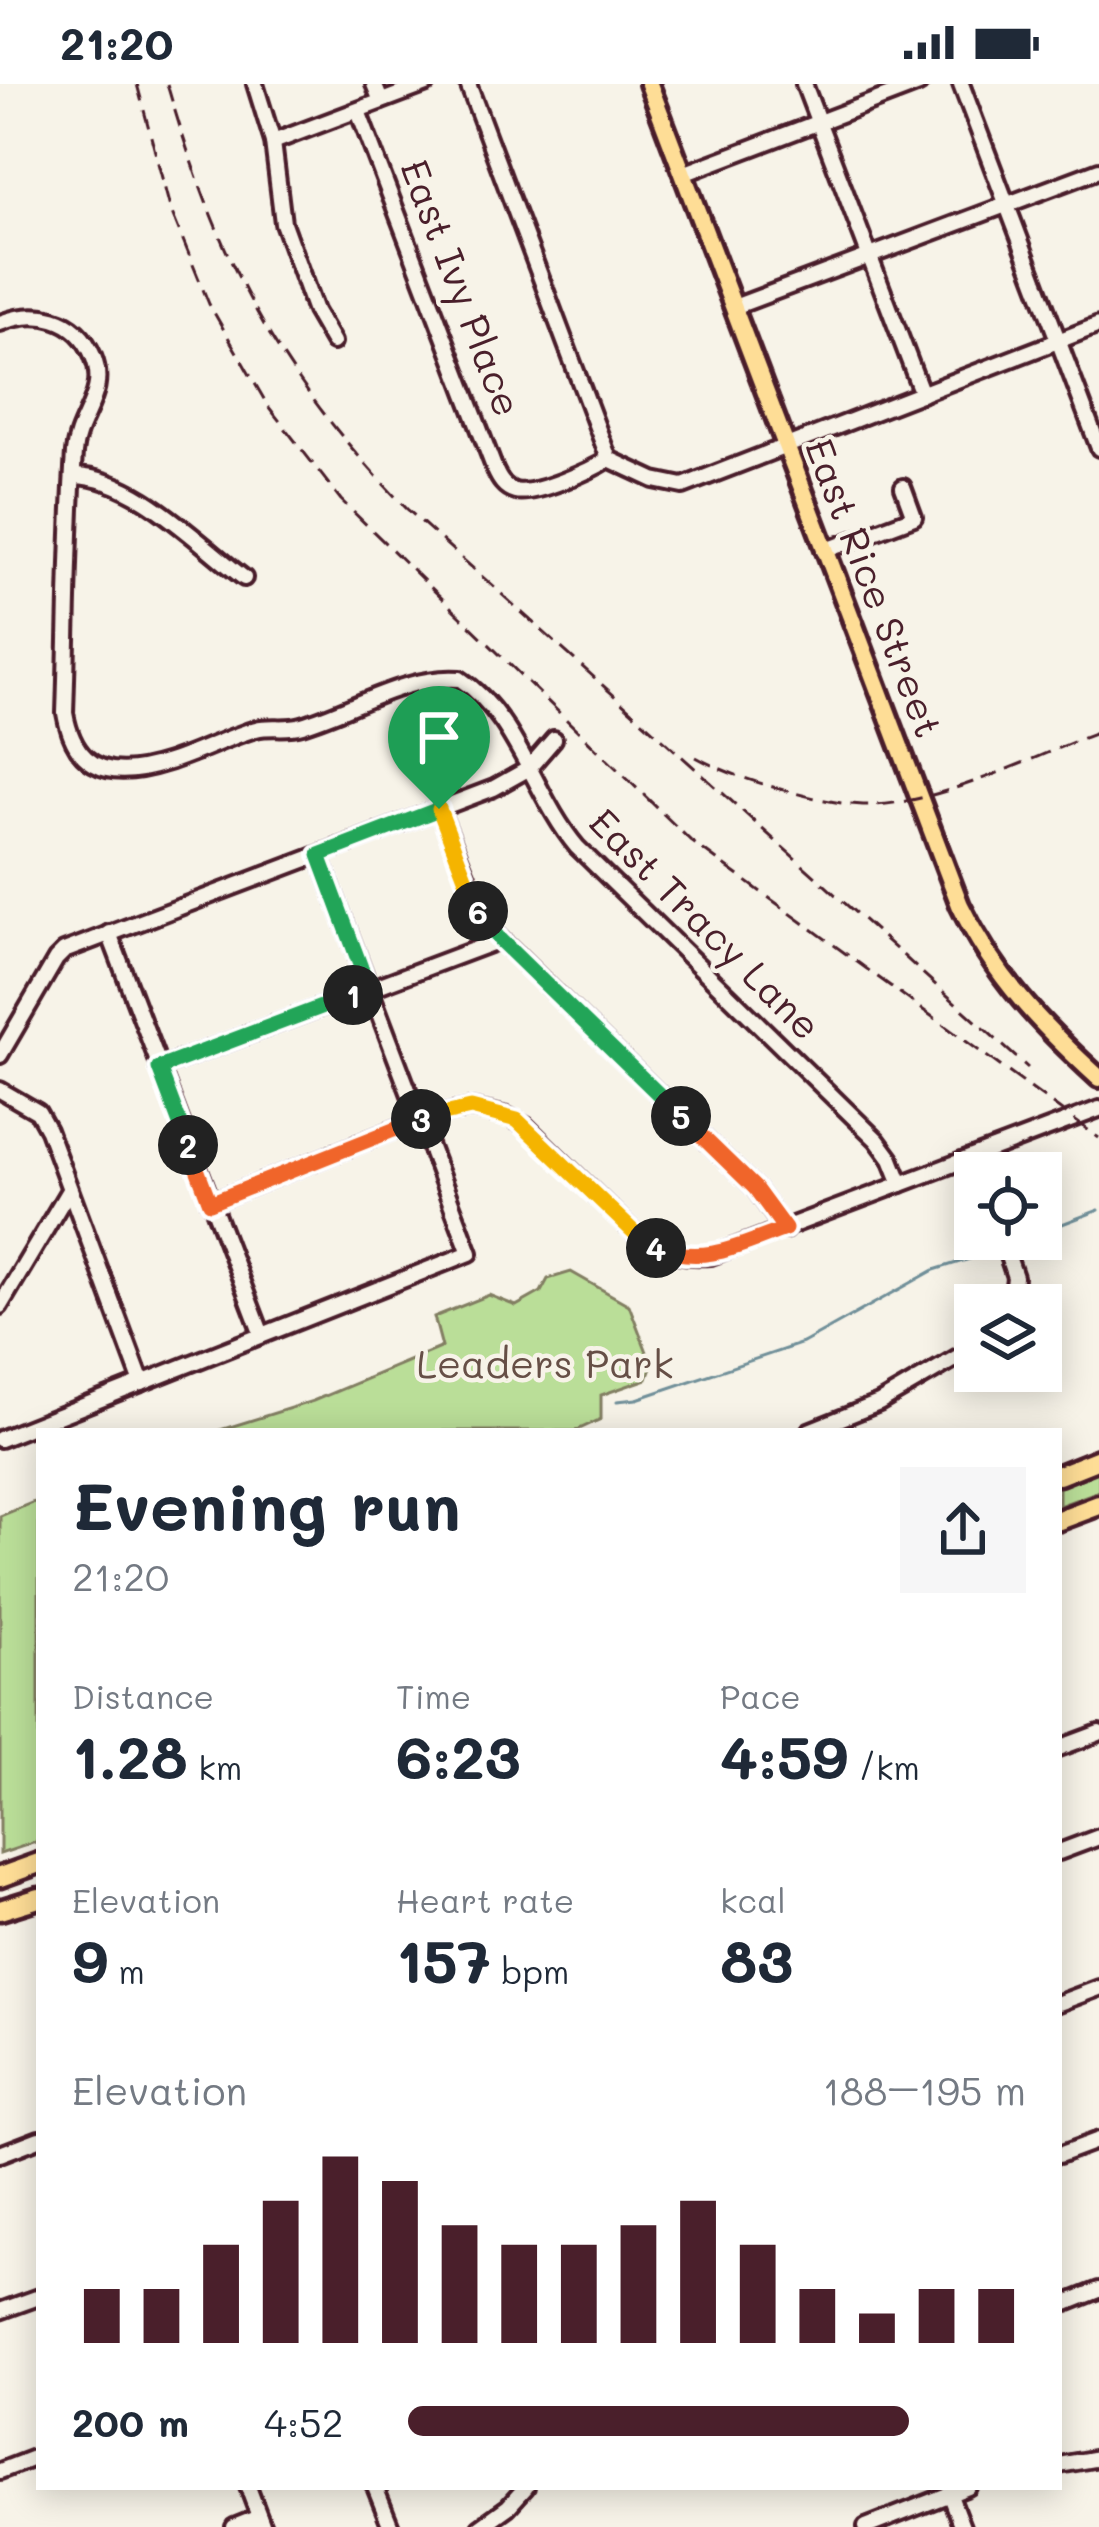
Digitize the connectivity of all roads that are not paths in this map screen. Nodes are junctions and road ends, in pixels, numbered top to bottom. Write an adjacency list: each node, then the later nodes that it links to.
1 (255, 84): 12 (street)
2 (374, 84): 9 (street)
3 (428, 84): 9 (street)
4 (468, 84): 25 (street)
5 (649, 84): 14 (main road, East Rice Street)
6 (804, 84): 11 (street)
7 (919, 84): 11 (street)
8 (961, 84): 15 (street)
9 (381, 101): 10 (street)
10 (358, 111): 12 (street); 25 (street, East Ivy Place)
11 (819, 123): 14 (street); 16 (street)
12 (273, 142): 21 (street)
13 (1099, 170): 15 (street)
14 (683, 174): 17 (main road, East Rice Street)
15 (1007, 205): 16 (street); 20 (street)
16 (870, 257): 17 (street); 22 (street)
17 (734, 307): 23 (main road, East Rice Street)
18 (4, 321): 26 (street, East Tracy Lane)
19 (1099, 325): 20 (street)
20 (1058, 341): 22 (street); 24 (street)
21 (333, 342)
22 (922, 394): 23 (street)
23 (785, 447): 25 (street); 28 (main road, East Rice Street)
24 (1099, 448)
25 (609, 459)
26 (74, 476): 29 (street); 31 (street, East Tracy Lane)
27 (903, 487): 28 (street)
28 (824, 550): 40 (main road, East Rice Street)
29 (244, 578)
30 (554, 739): 31 (street)
31 (528, 770): 32 (street); 46 (street, East Tracy Lane)
32 (439, 809): 33 (street); 35 (street)
33 (319, 855): 34 (street); 36 (street)
34 (109, 933): 37 (street); 39 (street)
35 (500, 940): 36 (street); 49 (street)
36 (369, 989): 39 (street); 43 (street)
37 (8, 1026): 38 (street)
38 (0, 1055)
39 (159, 1068): 48 (street)
40 (1099, 1078)
41 (0, 1090): 47 (street)
42 (1099, 1109): 44 (street)
43 (420, 1119): 48 (street); 49 (street); 51 (street)
44 (1003, 1152)
45 (954, 1170): 46 (street)
46 (902, 1184): 49 (street)
47 (69, 1190): 50 (street); 53 (street)
48 (210, 1203): 51 (street)
49 (785, 1229)
50 (0, 1306)
51 (262, 1335): 53 (street)
52 (954, 1359): 54 (street)
53 (142, 1383): 55 (street)
54 (816, 1428)
55 (0, 1439)
56 (1099, 1459): 57 (highway)
57 (1062, 1473)
58 (1099, 1504): 59 (highway)
59 (1062, 1519)
60 (1099, 1733): 61 (street)
61 (1062, 1747)
62 (1099, 1837): 63 (street)
63 (1062, 1851)
64 (36, 1864): 65 (highway)
65 (0, 1877)
66 (36, 1899): 67 (highway)
67 (0, 1910)
68 (1099, 1988): 69 (street)
69 (1062, 2002)
70 (36, 2140): 72 (street)
71 (1099, 2140): 73 (street)
72 (0, 2154)
73 (1062, 2155)
74 (1099, 2290): 76 (street)
75 (36, 2297): 77 (street)
76 (1062, 2305)
77 (0, 2311)
78 (36, 2457): 81 (street)
79 (1099, 2458): 80 (street)
80 (1062, 2464)
81 (2, 2466)
82 (249, 2490): 87 (street)
83 (376, 2490): 89 (street)
84 (523, 2490): 90 (street)
85 (958, 2490): 86 (street)
86 (949, 2493): 91 (street); 92 (street)
87 (261, 2522): 88 (street)
88 (234, 2527)
89 (391, 2527)
90 (480, 2527)
91 (866, 2527)
92 (962, 2527)

